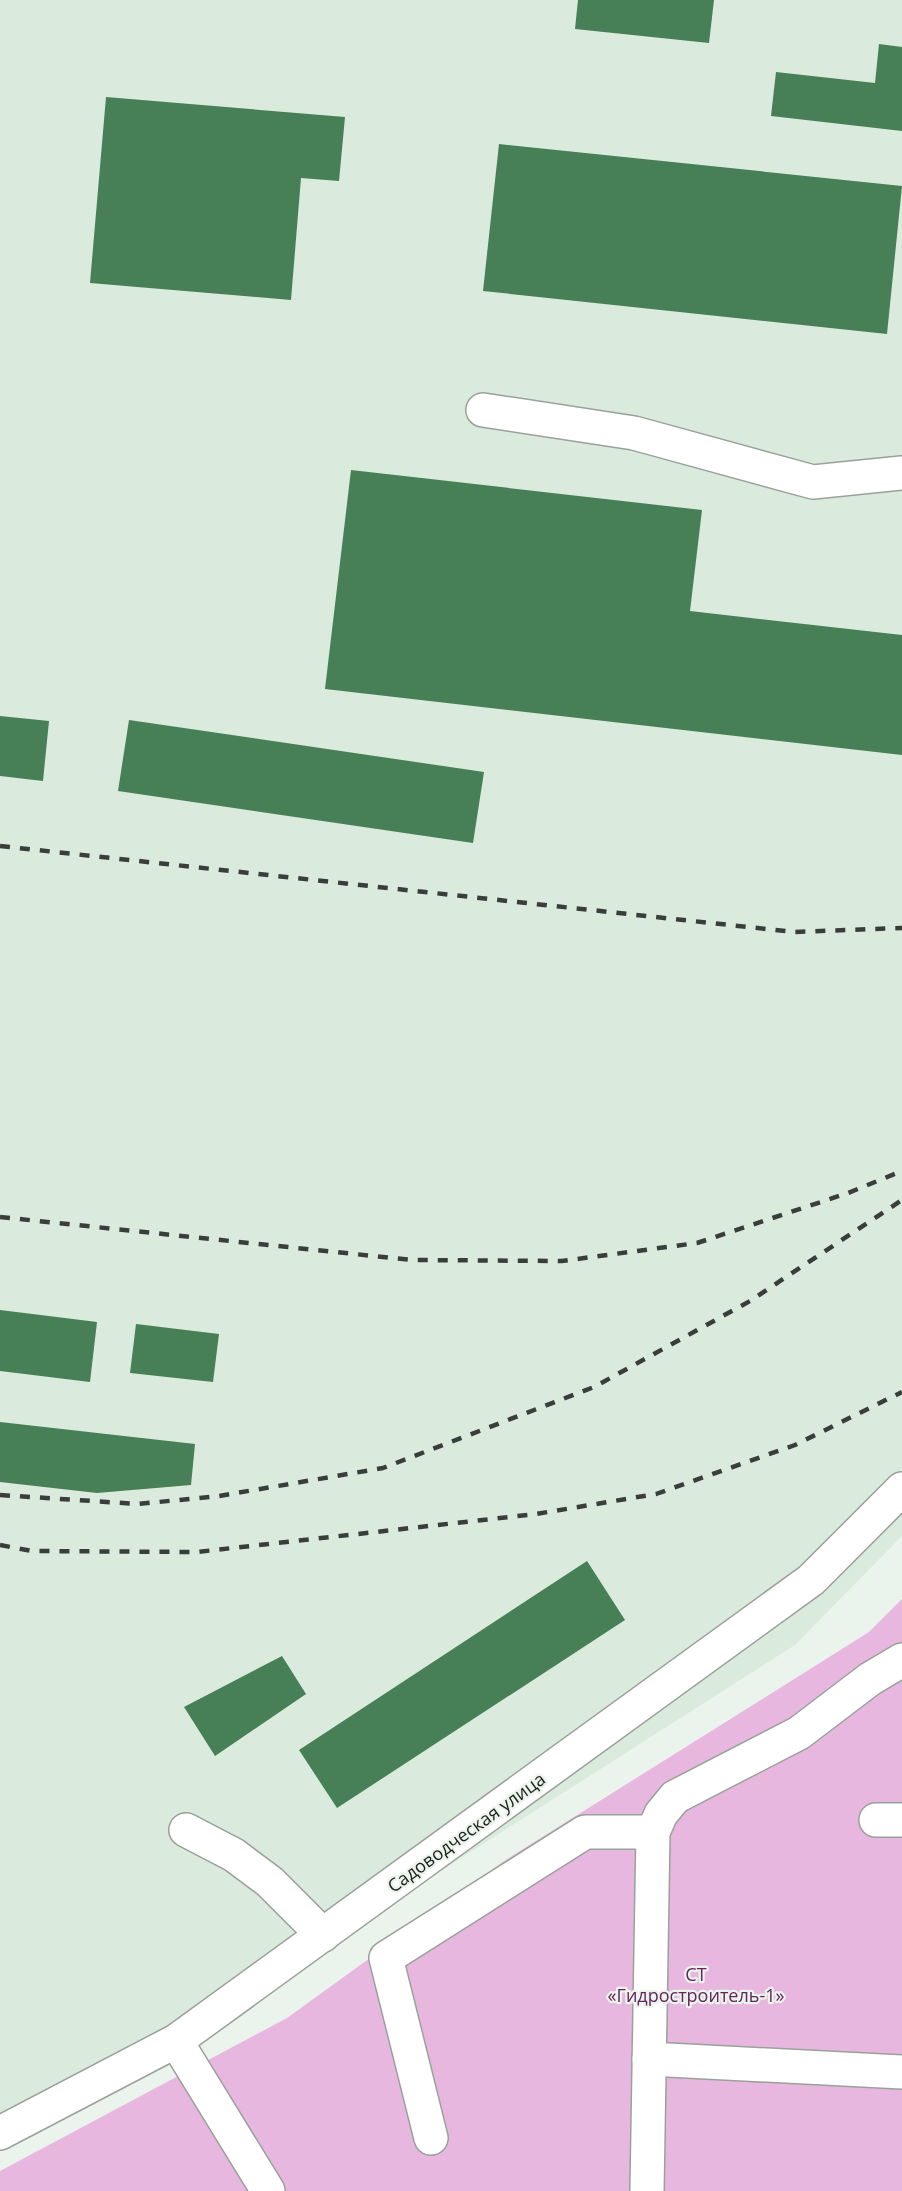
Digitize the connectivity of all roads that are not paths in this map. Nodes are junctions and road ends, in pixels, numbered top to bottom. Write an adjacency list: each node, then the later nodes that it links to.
1 (483, 410): 2 (street)
2 (902, 473)
3 (902, 1489): 7 (street, Садоводческая улица)
4 (902, 1660): 6 (street)
5 (186, 1830): 7 (street)
6 (653, 1832): 9 (street); 12 (street)
7 (322, 1935): 8 (street, Садоводческая улица)
8 (176, 2041): 11 (street, Садоводческая улица); 13 (street)
9 (649, 2059): 10 (street); 14 (street)
10 (902, 2072)
11 (0, 2133)
12 (431, 2138)
13 (268, 2191)
14 (647, 2191)

